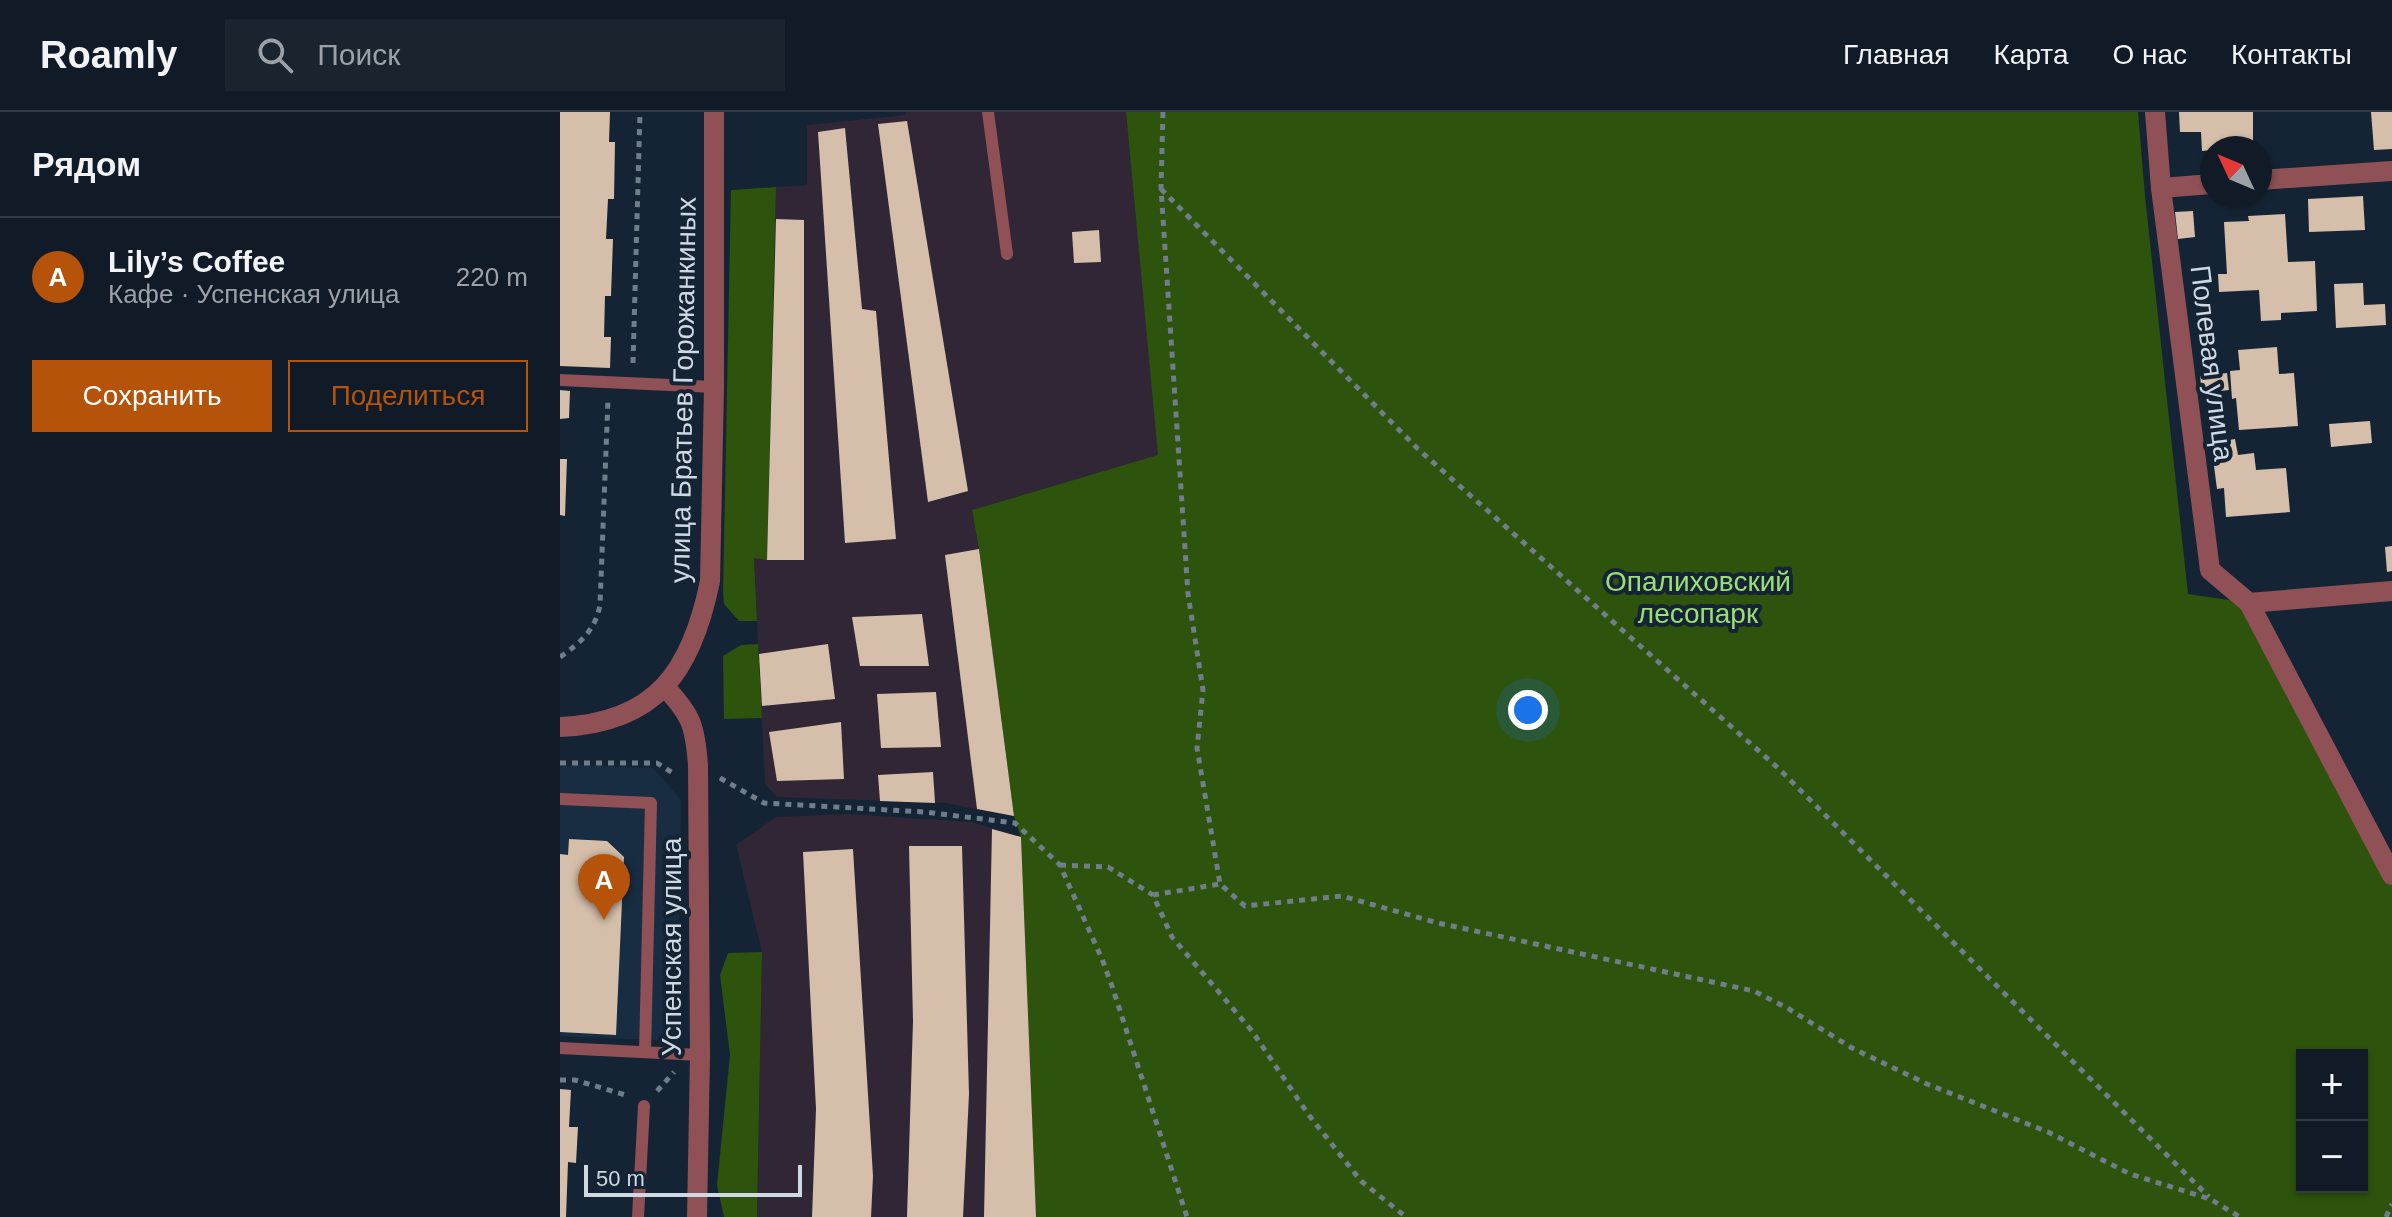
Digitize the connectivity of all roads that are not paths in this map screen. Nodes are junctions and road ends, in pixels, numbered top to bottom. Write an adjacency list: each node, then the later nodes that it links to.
1 (714, 112): 10 (street, улица Братьев Горожанкиных)
2 (988, 112): 8 (lane)
3 (2155, 112): 7 (street, Полевая улица)
4 (2392, 171): 5 (street)
5 (2272, 179)
6 (2200, 185): 7 (street)
7 (2161, 188): 12 (street, Полевая улица)
8 (1007, 254)
9 (560, 380): 10 (lane)
10 (714, 387): 13 (street, улица Братьев Горожанкиных)
11 (2392, 591): 12 (street)
12 (2249, 603): 16 (street)
13 (665, 687): 14 (street, улица Братьев Горожанкиных); 19 (street, Успенская улица)
14 (560, 727)
15 (560, 799): 18 (lane)
16 (2392, 875)
17 (560, 1048): 18 (lane)
18 (645, 1052): 19 (lane)
19 (695, 1054): 22 (street, Успенская улица)
20 (644, 1106): 21 (lane)
21 (638, 1217)
22 (697, 1217)

